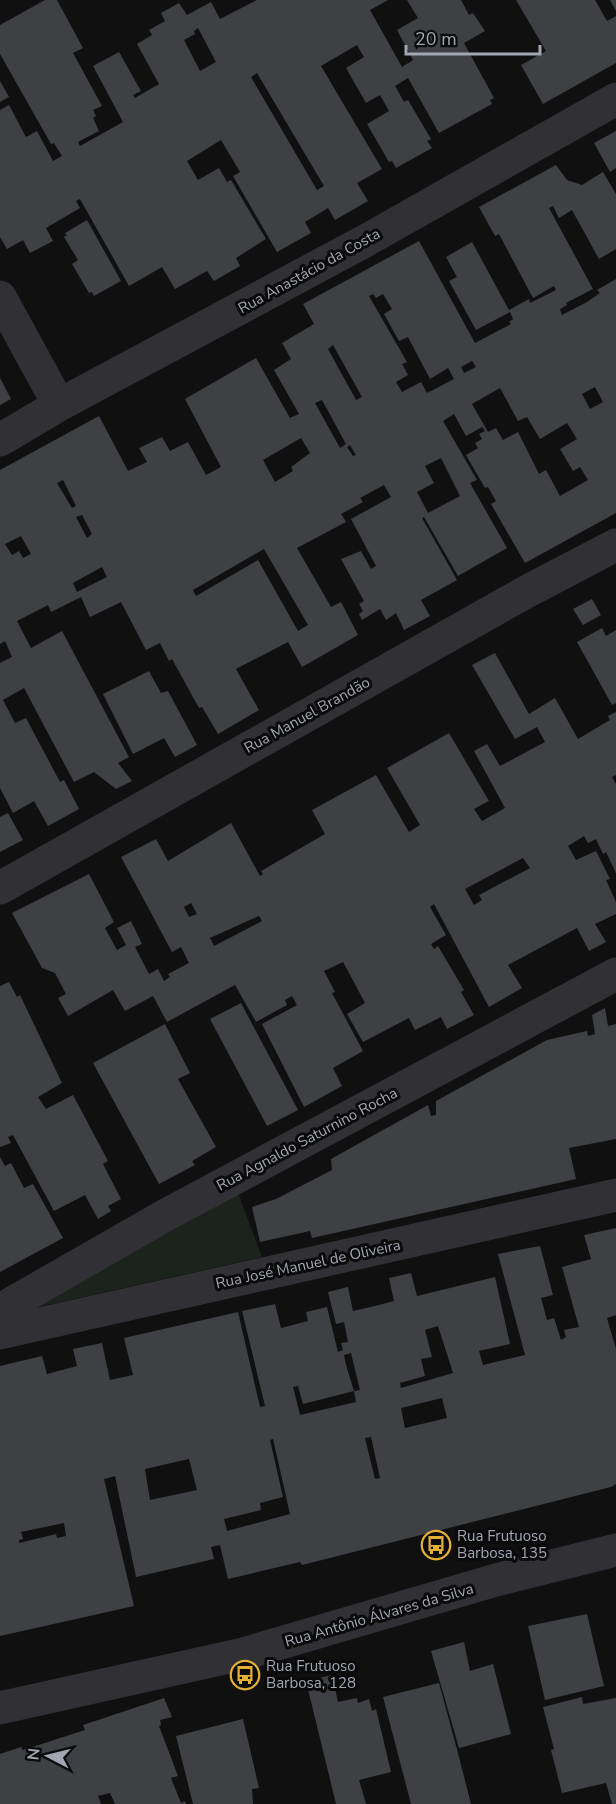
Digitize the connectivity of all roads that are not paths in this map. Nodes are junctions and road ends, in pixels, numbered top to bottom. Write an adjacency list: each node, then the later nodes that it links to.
1 (616, 99): 3 (street, Rua Anastácio da Costa)
2 (0, 297): 3 (street)
3 (59, 405): 4 (street, Rua Anastácio da Costa)
4 (0, 440)
5 (616, 545): 6 (street, Rua Manuel Brandão)
6 (0, 888)
7 (616, 974): 9 (street, Rua Agnaldo Saturnino Rocha)
8 (616, 1196): 10 (street, Rua José Manuel de Oliveira)
9 (0, 1310)
10 (0, 1333)
11 (616, 1550): 12 (street, Rua Antônio Álvares da Silva)
12 (0, 1708)

